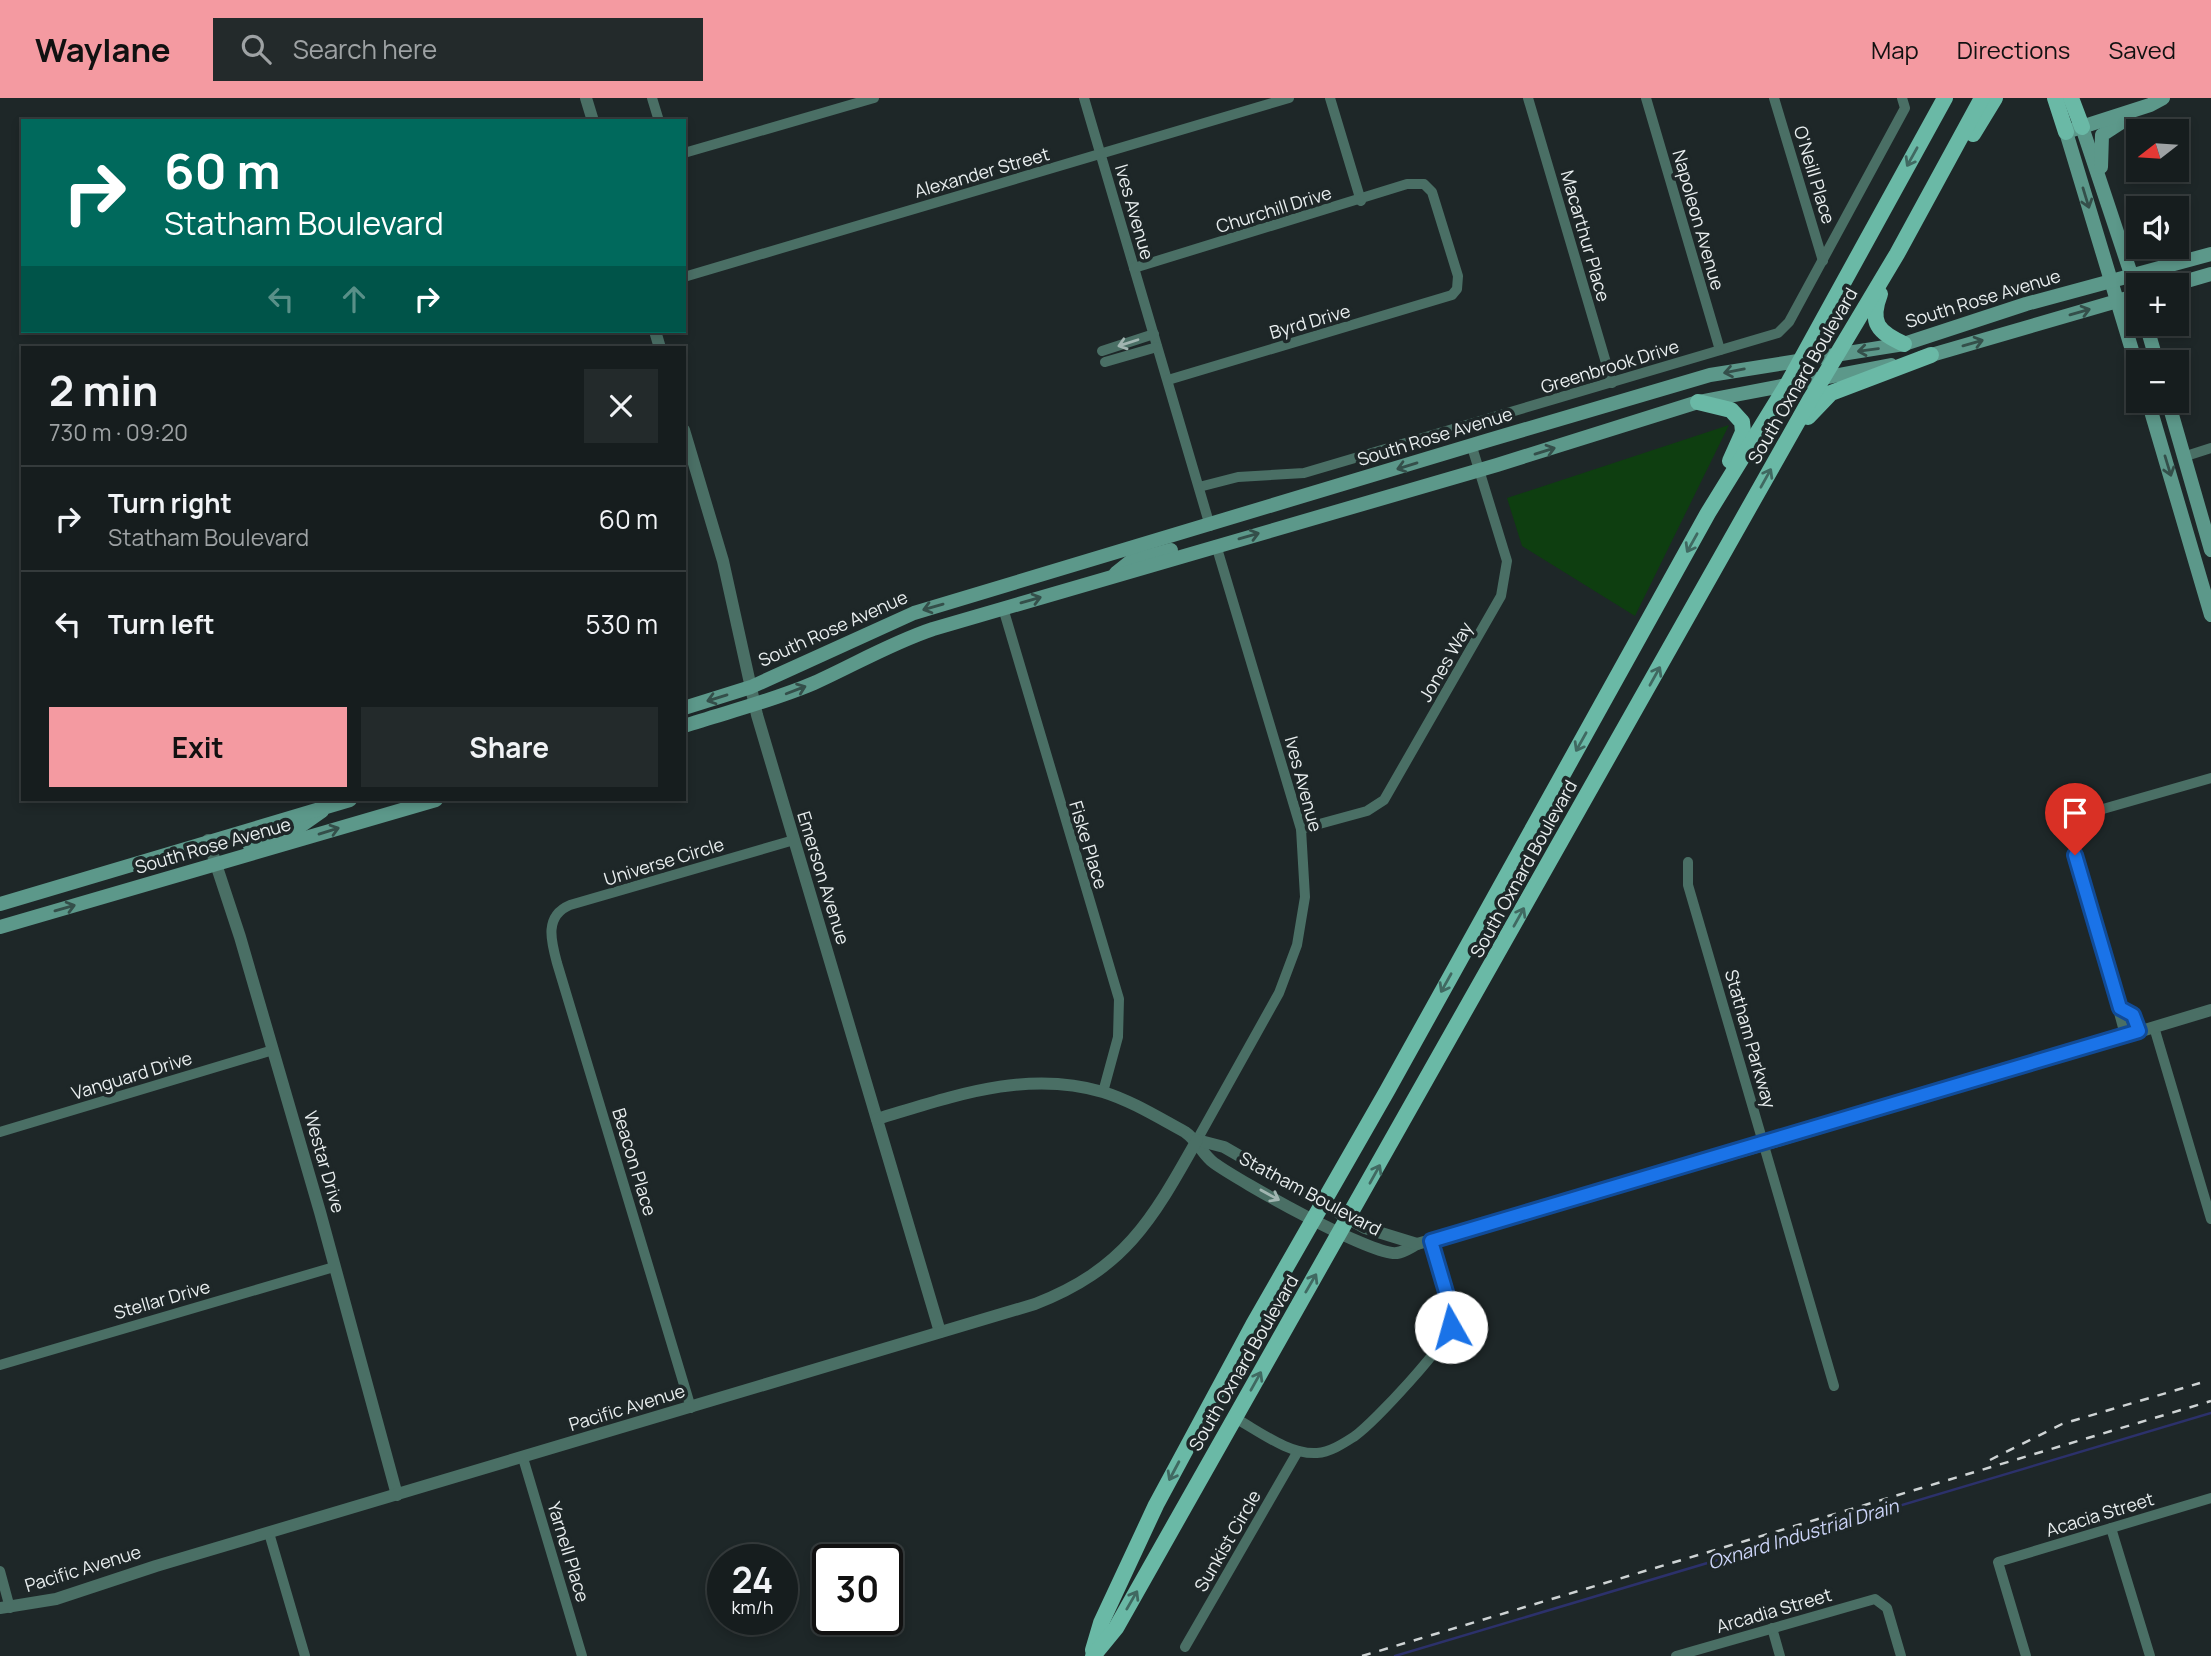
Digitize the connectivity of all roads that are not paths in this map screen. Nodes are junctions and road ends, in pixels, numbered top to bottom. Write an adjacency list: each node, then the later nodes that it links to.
1 (586, 98): 17 (street)
2 (652, 98): 18 (street)
3 (874, 98): 20 (street)
4 (1084, 98): 21 (street, Ives Avenue)
5 (1289, 98): 21 (street, Alexander Street)
6 (1330, 98): 23 (street)
7 (1528, 98): 51 (street, Macarthur Place)
8 (1646, 98): 42 (street, Napoleon Avenue)
9 (1774, 98): 27 (street, O'Neill Place)
10 (1945, 98): 47 (main road, South Oxnard Boulevard, one-way to 47)
11 (1982, 98): 22 (main road, South Oxnard Boulevard)
12 (1995, 98): 22 (main road)
13 (2055, 98): 19 (main road)
14 (2071, 98): 19 (main road)
15 (2157, 102): 19 (main road); 24 (main road)
16 (1904, 103): 27 (street, Greenbrook Drive)
17 (592, 119)
18 (658, 119)
19 (2074, 130): 24 (main road); 35 (main road, one-way to 35)
20 (686, 152)
21 (1100, 155): 28 (street, Ives Avenue); 32 (street, Alexander Street)
22 (1931, 192): 25 (main road, South Oxnard Boulevard)
23 (1361, 201): 28 (street, Churchill Drive); 36 (street, Churchill Drive)
24 (2110, 209): 29 (main road)
25 (1897, 254): 40 (main road); 45 (main road, South Oxnard Boulevard)
26 (2211, 254): 30 (main road, South Rose Avenue)
27 (1823, 261): 42 (street, Greenbrook Drive)
28 (1134, 268): 39 (street, Ives Avenue)
29 (2131, 273)
30 (2143, 273)
31 (2211, 274): 34 (main road)
32 (686, 276)
33 (2126, 278): 35 (main road, South Rose Avenue)
34 (2189, 280)
35 (2112, 282): 38 (main road); 40 (main road, South Rose Avenue)
36 (1457, 289): 50 (street, Byrd Drive)
37 (2126, 299): 38 (main road)
38 (2117, 301): 43 (main road); 46 (main road, one-way to 38)
39 (1154, 334): 41 (street, Ives Avenue); 44 (street, one-way to 44)
40 (1904, 344): 45 (main road, South Rose Avenue, one-way to 45)
41 (1157, 346): 48 (street); 50 (street, Ives Avenue)
42 (1720, 350): 51 (street, Greenbrook Drive)
43 (2132, 350)
44 (1102, 351)
45 (1837, 354): 47 (main road, South Rose Avenue); 49 (main road, South Oxnard Boulevard)
46 (1931, 355): 49 (main road); 57 (main road)
47 (1801, 358): 52 (main road, South Oxnard Boulevard); 58 (main road, South Rose Avenue, one-way to 58)
48 (1105, 362)
49 (1823, 377): 52 (main road); 57 (main road, South Oxnard Boulevard)
50 (1168, 380): 62 (street, Ives Avenue)
51 (1612, 383): 62 (street, Greenbrook Drive)
52 (1787, 385): 53 (main road); 63 (main road, South Oxnard Boulevard)
53 (1698, 402): 61 (main road, one-way to 53); 63 (main road)
54 (2152, 413): 69 (main road, one-way to 69)
55 (2171, 413): 60 (main road)
56 (686, 437): 70 (street, Emerson Avenue)
57 (1786, 443): 102 (main road, South Oxnard Boulevard, one-way to 57)
58 (1472, 447): 61 (street, Jones Way); 64 (main road, South Rose Avenue, one-way to 64)
59 (2211, 448): 60 (street)
60 (2183, 457): 66 (main road)
61 (1479, 470): 65 (main road, one-way to 61); 78 (street, Jones Way)
62 (1199, 487): 64 (street, Ives Avenue)
63 (1709, 513): 99 (main road, South Oxnard Boulevard, one-way to 99)
64 (1210, 526): 67 (main road); 70 (main road, South Rose Avenue, one-way to 70)
65 (1216, 545): 67 (main road); 78 (street, Ives Avenue)
66 (2211, 550)
67 (1110, 578): 68 (main road, one-way to 67)
68 (1003, 608): 71 (main road, one-way to 68); 94 (street, Fiske Place)
69 (2211, 615)
70 (751, 687): 71 (street, Emerson Avenue); 72 (main road, South Rose Avenue, one-way to 72)
71 (755, 704): 73 (main road); 79 (street, Emerson Avenue)
72 (686, 707)
73 (686, 725)
74 (2211, 778): 88 (street)
75 (346, 801): 77 (main road, South Rose Avenue)
76 (433, 801): 83 (main road, South Rose Avenue, one-way to 76)
77 (332, 804): 80 (main road, South Rose Avenue); 83 (main road)
78 (1301, 829): 97 (street, Ives Avenue)
79 (794, 840): 86 (street, Universe Circle); 95 (street, Emerson Avenue)
80 (208, 841): 81 (main road, South Rose Avenue); 83 (street, Westar Drive)
81 (180, 850): 84 (main road); 85 (main road, South Rose Avenue)
82 (1688, 862): 98 (street, Statham Parkway)
83 (217, 866): 84 (main road, South Rose Avenue); 93 (street, Westar Drive)
84 (146, 886): 87 (main road, South Rose Avenue, one-way to 84)
85 (0, 904)
86 (551, 925): 108 (street, Beacon Place)
87 (0, 927)
88 (2120, 1008): 91 (street); 92 (street)
89 (2211, 1010): 90 (street, Statham Boulevard)
90 (2154, 1027): 91 (street, Statham Boulevard); 101 (street)
91 (2139, 1031): 92 (street, Statham Boulevard)
92 (2125, 1035): 98 (street, Statham Boulevard)
93 (273, 1050): 96 (street, Vanguard Drive); 104 (street, Westar Drive)
94 (1103, 1092): 95 (street, Statham Boulevard); 97 (street, Statham Boulevard)
95 (877, 1119): 105 (street, Emerson Avenue)
96 (0, 1132)
97 (1197, 1140): 99 (street, Statham Boulevard); 100 (street, Statham Boulevard, one-way to 100); 105 (street, Pacific Avenue)
98 (1764, 1145): 103 (street, Statham Boulevard); 107 (street, Statham Parkway)
99 (1321, 1202): 100 (main road, South Oxnard Boulevard); 102 (street, Statham Boulevard)
100 (1312, 1218): 102 (street, Statham Boulevard); 122 (main road, South Oxnard Boulevard, one-way to 122)
101 (2211, 1219)
102 (1344, 1226): 103 (street, Statham Boulevard); 109 (main road, South Oxnard Boulevard, one-way to 102)
103 (1431, 1241): 110 (street)
104 (334, 1266): 106 (street, Stellar Drive); 112 (street, Westar Drive)
105 (940, 1332): 108 (street, Pacific Avenue)
106 (0, 1364)
107 (1834, 1386)
108 (691, 1408): 111 (street, Pacific Avenue)
109 (1235, 1418): 110 (street); 122 (main road, South Oxnard Boulevard, one-way to 109)
110 (1298, 1451): 119 (street, Sunkist Circle)
111 (523, 1458): 112 (street, Pacific Avenue); 121 (street, Yarnell Place)
112 (397, 1495): 115 (street, Pacific Avenue)
113 (2211, 1498): 114 (street, Acacia Street)
114 (2112, 1528): 126 (street, Acacia Street); 127 (street)
115 (269, 1533): 117 (street, Pacific Avenue); 120 (street)
116 (0, 1571): 117 (street)
117 (5, 1608)
118 (1772, 1628): 123 (street, Arcadia Street); 124 (street); 125 (street, Arcadia Street)
119 (1185, 1647)
120 (305, 1656)
121 (582, 1656)
122 (1092, 1656)
123 (1676, 1656)
124 (1780, 1656)
125 (1901, 1656)
126 (2026, 1656)
127 (2150, 1656)

